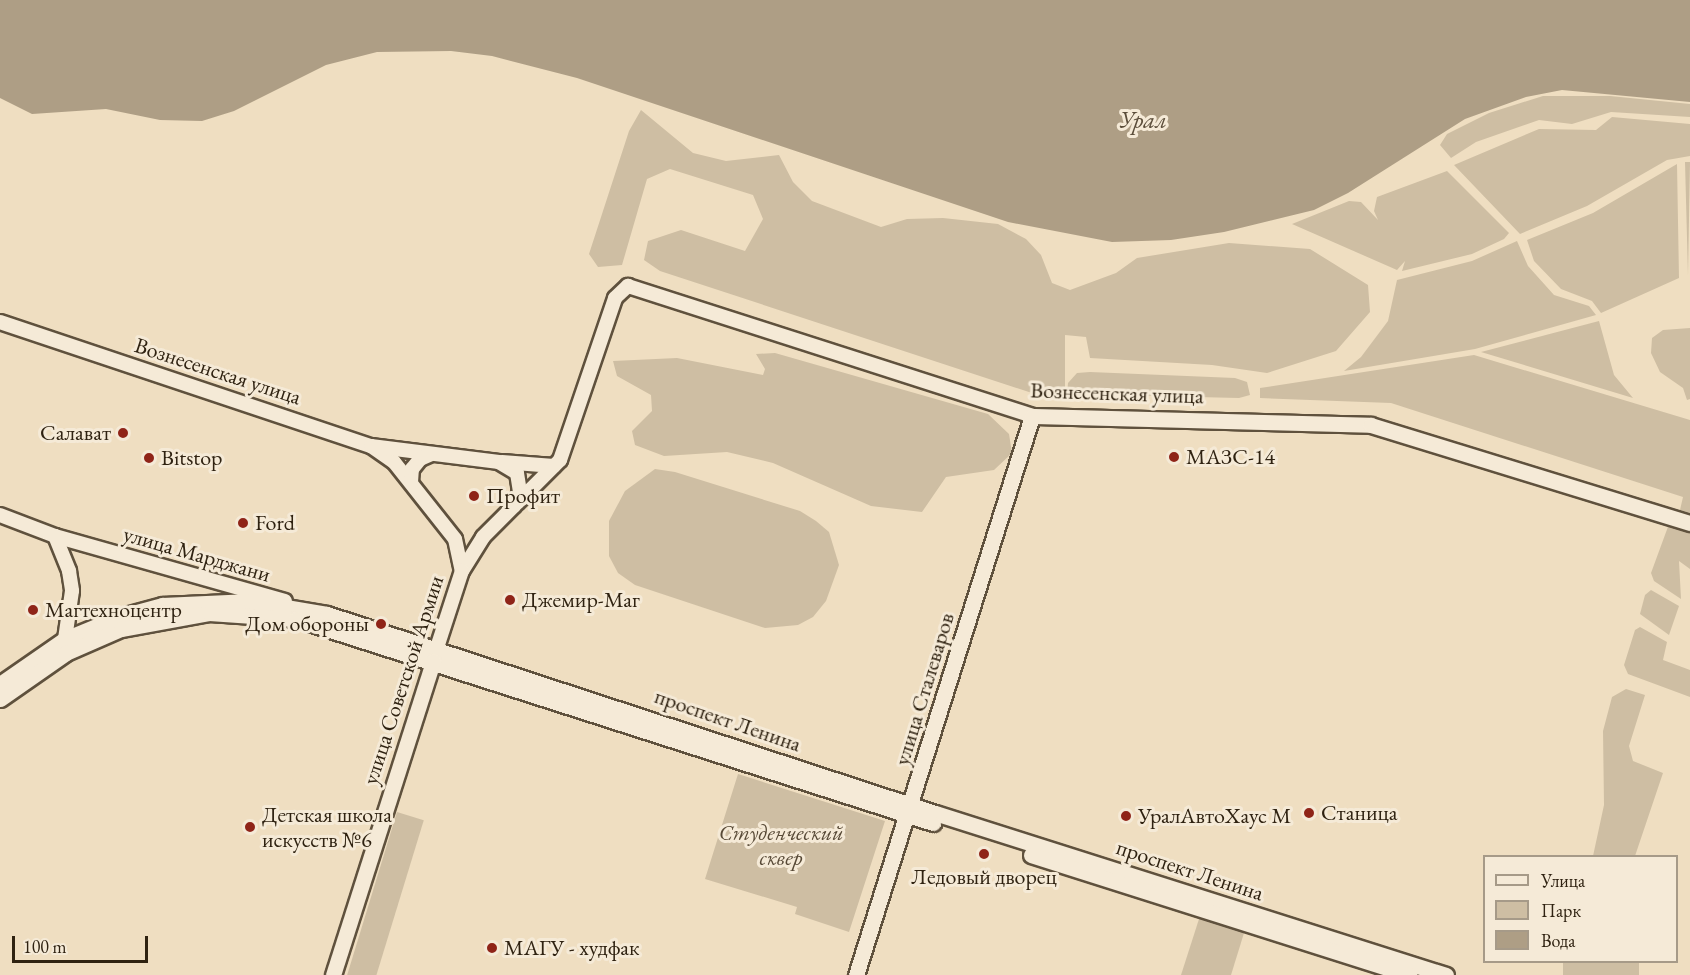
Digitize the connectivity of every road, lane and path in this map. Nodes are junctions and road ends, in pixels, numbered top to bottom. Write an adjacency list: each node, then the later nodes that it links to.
1 (0, 322): 3 (street, Вознесенская улица)
2 (1032, 416): 6 (street, Вознесенская улица); 10 (main road, Вознесенская улица); 20 (main road, улица Сталеваров)
3 (371, 446): 4 (street); 7 (street, Вознесенская улица)
4 (435, 453): 5 (street); 7 (street)
5 (500, 462): 6 (street); 8 (street)
6 (557, 463): 8 (street)
7 (411, 482): 13 (street)
8 (514, 506): 12 (street)
9 (0, 515): 11 (street, улица Марджани)
10 (1690, 523)
11 (55, 536): 15 (street, улица Марджани); 16 (street)
12 (483, 537): 13 (street); 14 (street, улица Советской Армии)
13 (454, 539): 14 (street)
14 (462, 571): 17 (street, улица Советской Армии)
15 (327, 614): 16 (main road, проспект Ленина); 17 (main road, проспект Ленина)
16 (65, 639): 18 (main road, проспект Ленина)
17 (435, 655): 19 (main road, проспект Ленина); 20 (main road, проспект Ленина); 21 (main road, улица Советской Армии)
18 (0, 684)
19 (0, 699)
20 (909, 810): 22 (main road, улица Сталеваров); 23 (main road, проспект Ленина); 24 (main road, проспект Ленина)
21 (333, 975)
22 (856, 975)
23 (1409, 975)
24 (1446, 975)

